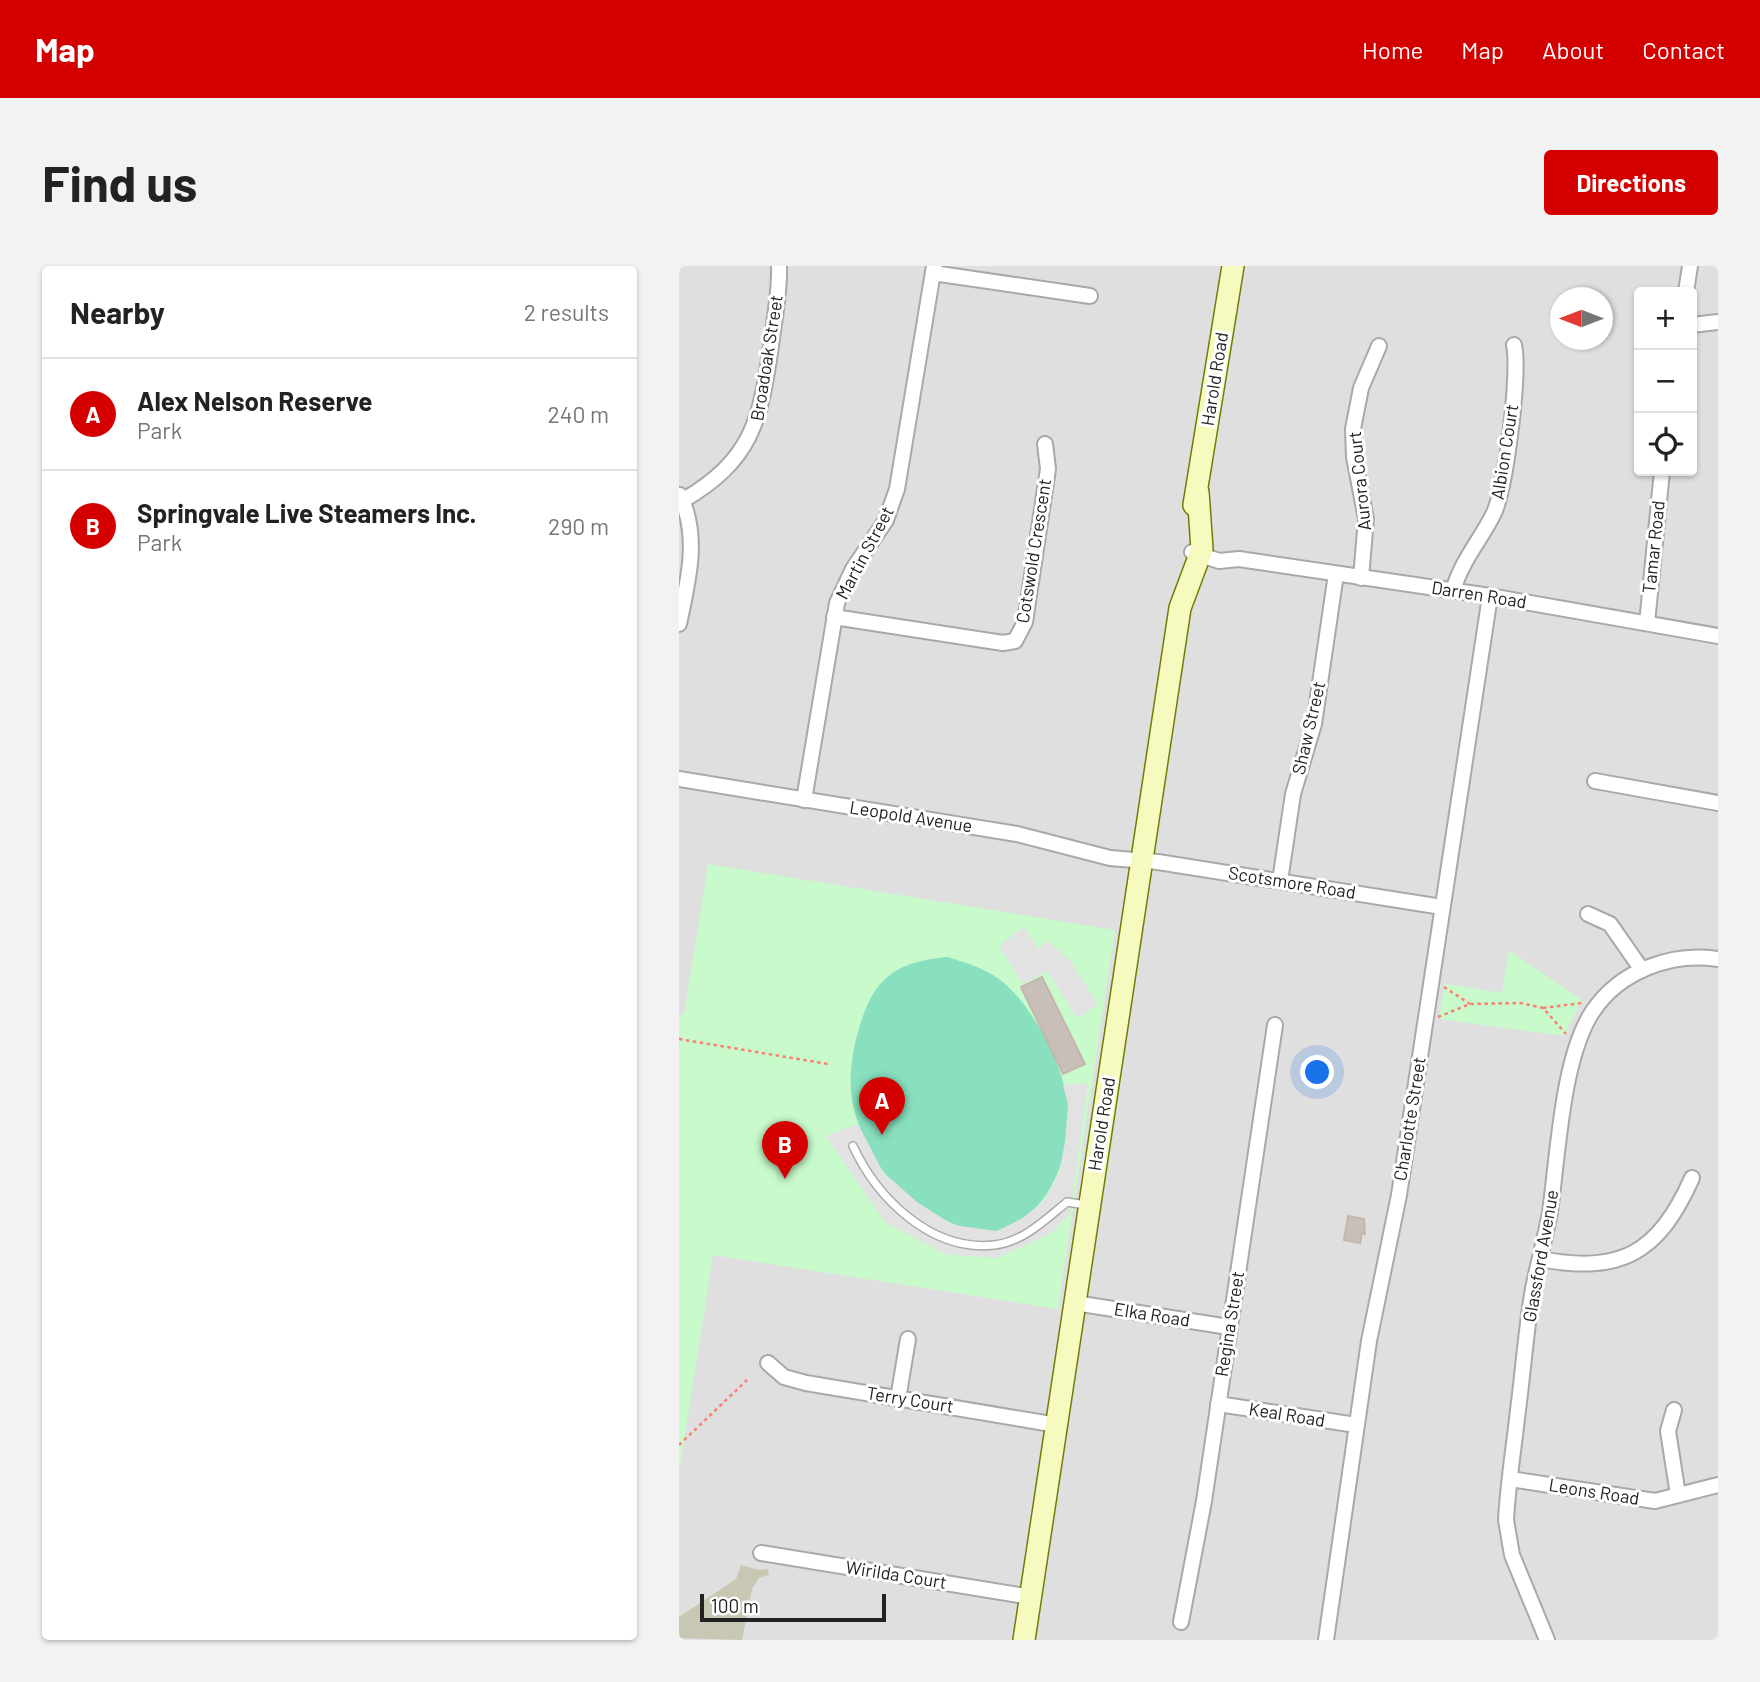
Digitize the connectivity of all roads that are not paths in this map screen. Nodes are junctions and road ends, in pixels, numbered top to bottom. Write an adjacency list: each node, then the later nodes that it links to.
1 (779, 266): 13 (street, Broadoak Street)
2 (1233, 266): 14 (street, Harold Road)
3 (1690, 266): 5 (street)
4 (933, 270): 6 (street); 19 (street, Martin Street)
5 (1687, 287)
6 (1090, 296)
7 (1718, 322): 8 (street)
8 (1697, 325)
9 (1514, 345): 17 (street, Albion Court)
10 (1380, 346): 16 (street, Aurora Court)
11 (1045, 444): 19 (street, Cotswold Crescent)
12 (1662, 476): 20 (street, Tamar Road)
13 (681, 497): 21 (street)
14 (1198, 553): 15 (street, Darren Road); 27 (street, Harold Road)
15 (1336, 574): 16 (street, Darren Road); 28 (street, Shaw Street)
16 (1361, 578): 17 (street, Darren Road)
17 (1453, 591): 18 (street, Darren Road)
18 (1490, 597): 20 (street, Darren Road); 29 (street, Charlotte Street)
19 (834, 617): 25 (street, Martin Street)
20 (1647, 623): 22 (street, Darren Road)
21 (679, 624)
22 (1718, 636)
23 (679, 779): 25 (street, Leopold Avenue)
24 (1595, 781): 26 (street)
25 (804, 800): 27 (street, Leopold Avenue)
26 (1718, 803)
27 (1142, 861): 28 (street, Scotsmore Road); 36 (street, Harold Road)
28 (1280, 881): 29 (street, Scotsmore Road)
29 (1442, 907): 46 (street, Charlotte Street)
30 (1588, 914): 32 (street)
31 (1718, 959): 32 (street, Glassford Avenue)
32 (1643, 970): 37 (street, Glassford Avenue)
33 (1275, 1026): 39 (street, Regina Street)
34 (853, 1146): 36 (lane)
35 (1692, 1178): 37 (street)
36 (1090, 1206): 38 (street, Harold Road)
37 (1540, 1259): 47 (street, Glassford Avenue)
38 (1075, 1303): 39 (street, Elka Road); 45 (street, Harold Road)
39 (1229, 1327): 43 (street, Regina Street)
40 (908, 1339): 42 (street)
41 (768, 1363): 42 (street, Terry Court)
42 (898, 1399): 45 (street, Terry Court)
43 (1218, 1405): 46 (street, Keal Road); 52 (street, Regina Street)
44 (1674, 1410): 49 (street)
45 (1057, 1425): 51 (street, Harold Road)
46 (1356, 1425): 55 (street, Charlotte Street)
47 (1510, 1479): 49 (street, Leons Road); 53 (street, Glassford Avenue)
48 (1718, 1485): 49 (street, Leons Road)
49 (1678, 1495)
50 (761, 1553): 51 (street, Wirilda Court)
51 (1031, 1597): 54 (street, Harold Road)
52 (1181, 1622)
53 (1543, 1639)
54 (1024, 1640)
55 (1326, 1640)

